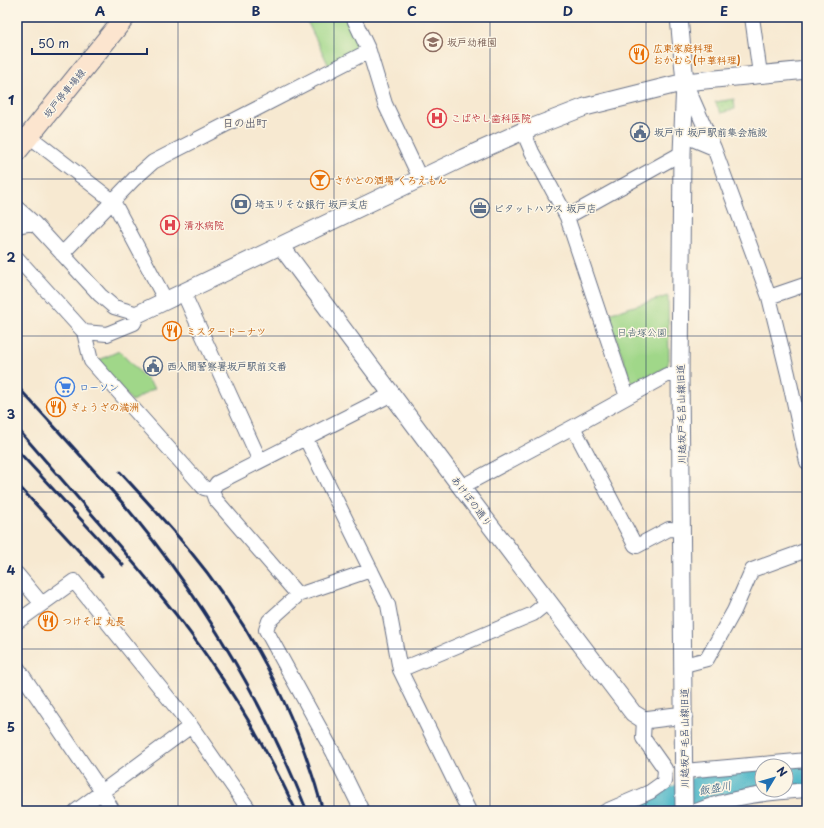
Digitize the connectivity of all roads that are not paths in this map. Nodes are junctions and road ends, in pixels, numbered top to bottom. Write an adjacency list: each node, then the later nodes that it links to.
1 (125, 17): 11 (main road, 坂戸停車場線)
2 (353, 17): 5 (street)
3 (679, 17): 8 (street, 川越坂戸毛呂山線旧道)
4 (752, 17): 7 (street)
5 (369, 51): 14 (street); 15 (street)
6 (807, 70): 7 (street)
7 (760, 74): 8 (street)
8 (685, 82): 9 (street); 10 (street, 川越坂戸毛呂山線旧道); 12 (street)
9 (523, 131): 14 (street); 17 (street)
10 (683, 135): 12 (street); 13 (street, 川越坂戸毛呂山線旧道)
11 (23, 144): 15 (street)
12 (714, 148): 25 (street)
13 (682, 153): 17 (street); 29 (street, 川越坂戸毛呂山線旧道)
14 (420, 178): 20 (street)
15 (113, 201): 21 (street); 26 (street)
16 (17, 208): 18 (street)
17 (567, 217): 31 (street)
18 (34, 223): 19 (street); 21 (street)
19 (17, 228)
20 (281, 246): 24 (street); 30 (street, あけぼの通り)
21 (62, 254): 27 (street)
22 (17, 258): 28 (street)
23 (807, 284): 25 (street)
24 (183, 292): 26 (street); 34 (street)
25 (769, 296): 35 (street)
26 (166, 301): 27 (street)
27 (138, 314): 28 (street)
28 (84, 332): 37 (street)
29 (680, 375): 31 (street); 38 (street, 川越坂戸毛呂山線旧道)
30 (392, 394): 33 (street); 36 (street, あけぼの通り)
31 (627, 397): 32 (street)
32 (573, 428): 36 (street); 38 (street)
33 (306, 439): 34 (street); 40 (street)
34 (260, 461): 37 (street)
35 (807, 462)
36 (461, 487): 43 (street, あけぼの通り)
37 (212, 490): 42 (street)
38 (682, 530): 46 (street, 川越坂戸毛呂山線旧道)
39 (807, 550): 46 (street)
40 (371, 570): 42 (street); 48 (street)
41 (17, 574): 44 (street)
42 (298, 595): 59 (street)
43 (548, 602): 48 (street); 50 (street, あけぼの通り)
44 (42, 604): 45 (street); 51 (street)
45 (17, 622)
46 (684, 665): 49 (street, 川越坂戸毛呂山線旧道)
47 (17, 667): 55 (street)
48 (400, 670): 60 (street)
49 (684, 715): 50 (street); 53 (street, 川越坂戸毛呂山線旧道)
50 (644, 720): 61 (street)
51 (191, 726): 55 (street); 58 (street)
52 (807, 760): 53 (street)
53 (684, 775): 62 (street, 川越坂戸毛呂山線旧道)
54 (807, 790): 63 (street)
55 (102, 792): 56 (street); 57 (street)
56 (76, 811)
57 (112, 811)
58 (250, 811)
59 (362, 811)
60 (469, 811)
61 (606, 811)
62 (684, 811)
63 (696, 811)

